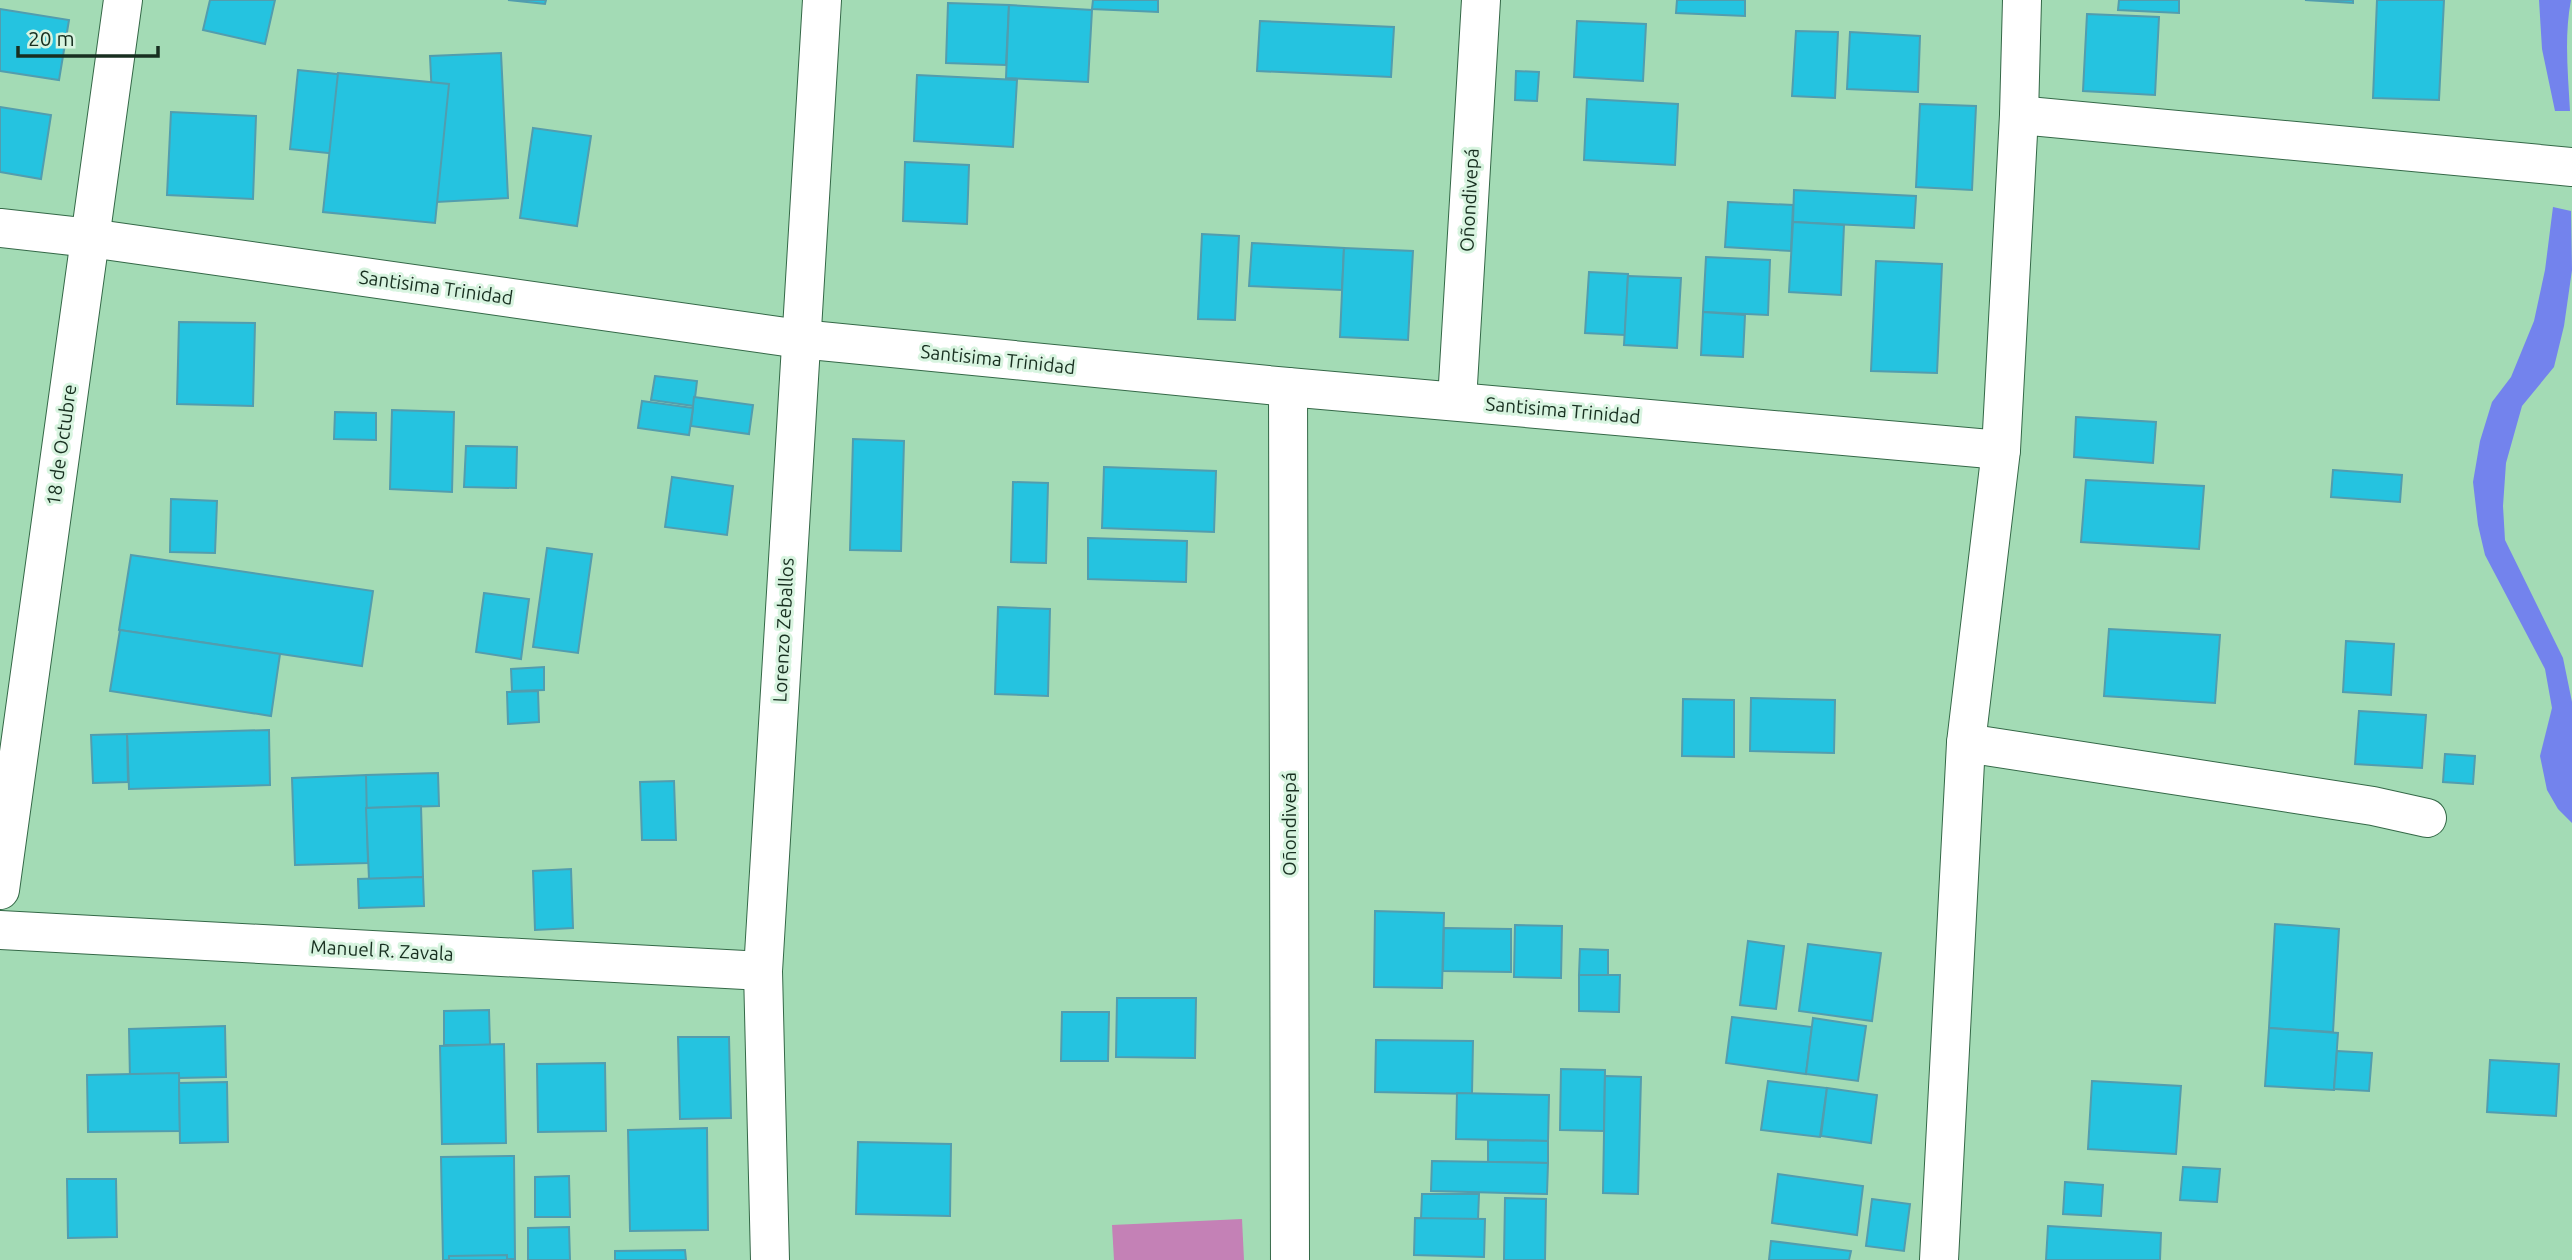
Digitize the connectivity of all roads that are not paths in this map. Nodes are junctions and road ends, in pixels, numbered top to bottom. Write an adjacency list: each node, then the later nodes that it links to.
1 (123, 0): 8 (street, 18 de Octubre)
2 (822, 0): 9 (street, Lorenzo Zeballos)
3 (1481, 0): 11 (street, Oñondivepá)
4 (2022, 0): 5 (street)
5 (2019, 115): 6 (street); 12 (street)
6 (2572, 167)
7 (0, 228): 8 (street, Santisima Trinidad)
8 (90, 238): 9 (street, Santisima Trinidad); 15 (street, 18 de Octubre)
9 (800, 339): 10 (street, Santisima Trinidad); 17 (street, Lorenzo Zeballos)
10 (1289, 387): 11 (street, Santisima Trinidad); 19 (street, Oñondivepá)
11 (1458, 401): 12 (street, Santisima Trinidad)
12 (2001, 450): 13 (street)
13 (1966, 743): 14 (street); 20 (street)
14 (2427, 818)
15 (0, 890)
16 (0, 930): 17 (street, Manuel R. Zavala)
17 (763, 971): 18 (street, Lorenzo Zeballos)
18 (770, 1260)
19 (1290, 1260)
20 (1939, 1260)

